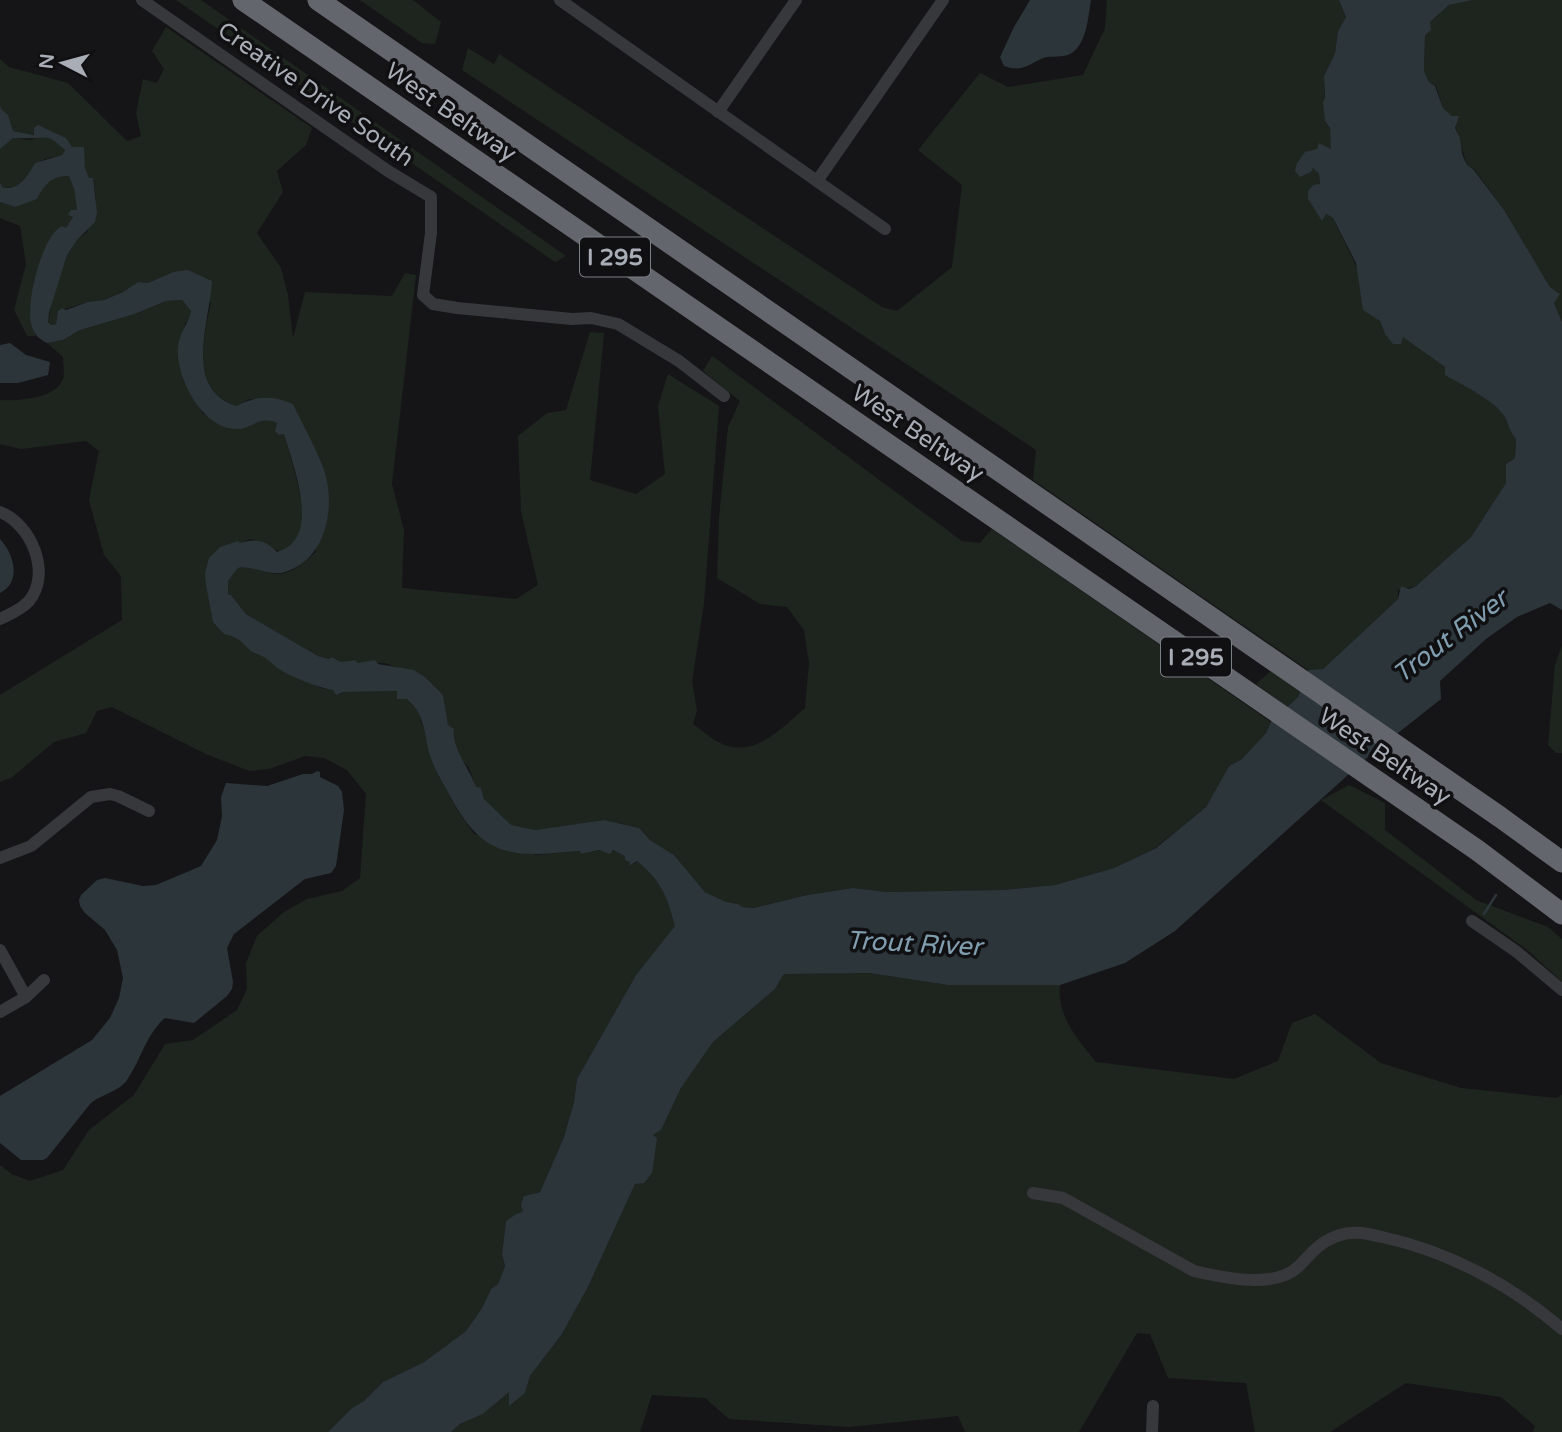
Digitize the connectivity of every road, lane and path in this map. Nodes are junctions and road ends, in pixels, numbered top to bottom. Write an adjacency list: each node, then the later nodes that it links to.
1 (142, 0): 10 (street, Creative Drive South)
2 (243, 0): 16 (highway, West Beltway / I 295)
3 (318, 0): 15 (highway, West Beltway / I 295)
4 (560, 0): 7 (street)
5 (796, 0): 7 (street)
6 (943, 0): 8 (street)
7 (718, 112): 8 (street)
8 (817, 181): 9 (street)
9 (885, 229)
10 (724, 396)
11 (0, 512): 12 (street)
12 (0, 619)
13 (149, 811): 14 (street)
14 (0, 858)
15 (1562, 862)
16 (1562, 914)
17 (1472, 921): 20 (street)
18 (0, 950): 21 (street)
19 (44, 980): 21 (street)
20 (1562, 990)
21 (26, 997): 22 (street)
22 (0, 1012)
23 (1033, 1193): 24 (street)
24 (1562, 1329)
25 (1153, 1406): 26 (street)
26 (1152, 1432)

